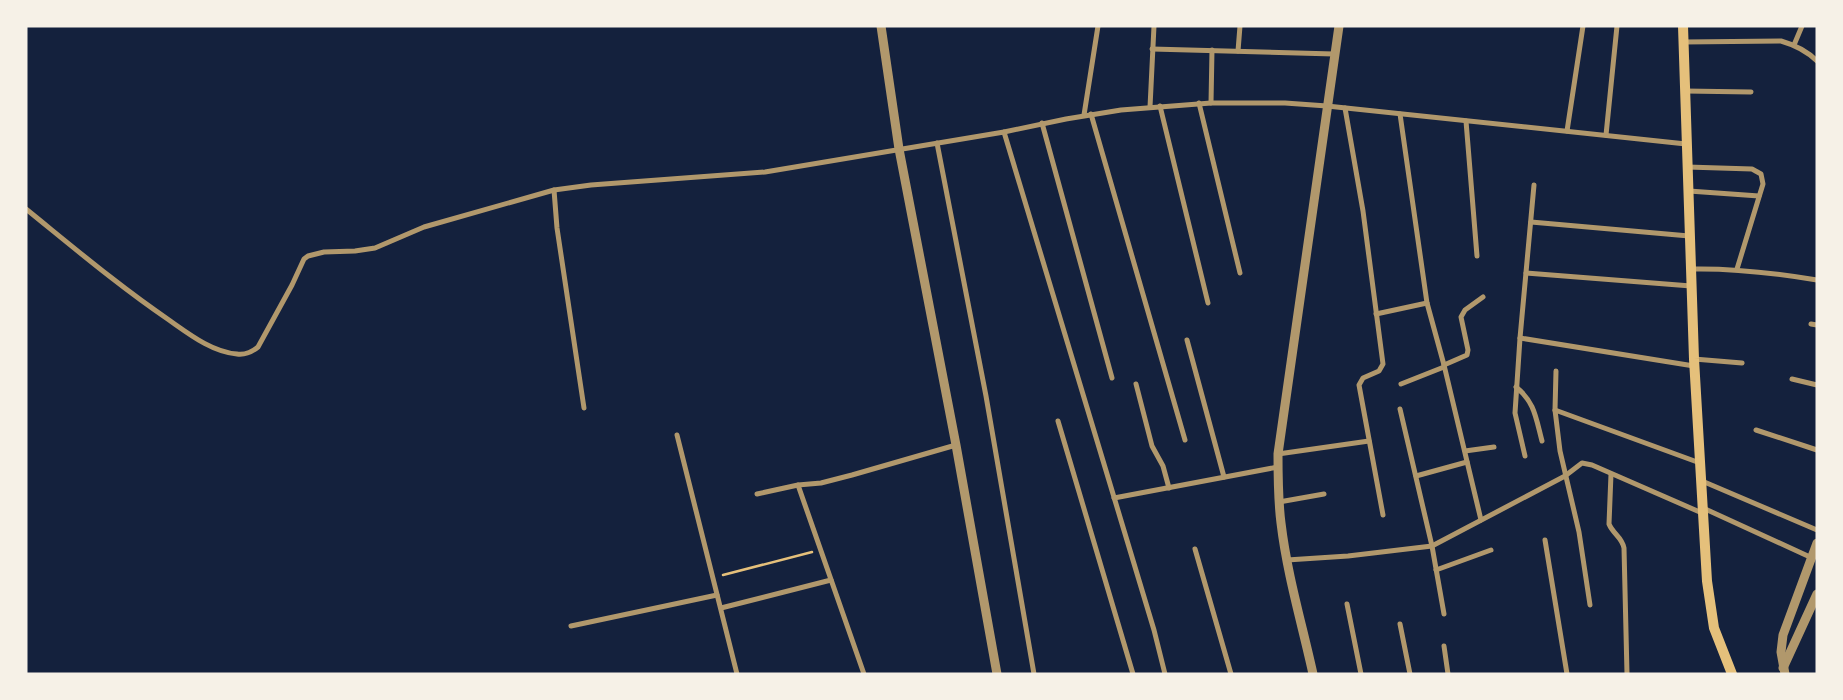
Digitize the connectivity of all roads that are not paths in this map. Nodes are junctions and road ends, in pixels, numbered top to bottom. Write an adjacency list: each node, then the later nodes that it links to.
1 (881, 26): 35 (street)
2 (1098, 26): 27 (street)
3 (1154, 26): 12 (street)
4 (1240, 26): 14 (street)
5 (1338, 26): 15 (street)
6 (1583, 26): 30 (street)
7 (1616, 26): 32 (street)
8 (1682, 26): 10 (main road)
9 (1802, 26): 11 (street)
10 (1683, 42): 11 (street); 17 (main road)
11 (1794, 45): 16 (street)
12 (1152, 49): 13 (street); 23 (street)
13 (1212, 50): 14 (street); 20 (street)
14 (1238, 51): 15 (street)
15 (1334, 54): 22 (street)
16 (1817, 61)
17 (1685, 91): 18 (street); 34 (main road)
18 (1751, 92)
19 (1199, 103): 20 (street); 21 (street); 47 (street)
20 (1211, 103): 22 (street)
21 (1160, 106): 23 (street); 52 (street)
22 (1327, 106): 24 (street); 80 (street)
23 (1150, 107): 25 (street)
24 (1345, 108): 26 (street); 54 (street)
25 (1091, 114): 27 (street); 73 (street)
26 (1400, 114): 28 (street); 53 (street)
27 (1084, 116): 29 (street)
28 (1466, 121): 30 (street); 44 (street)
29 (1042, 123): 31 (street); 61 (street)
30 (1567, 131): 32 (street)
31 (1004, 132): 33 (street); 94 (street)
32 (1606, 135): 34 (street)
33 (937, 143): 35 (street); 122 (street)
34 (1686, 144): 36 (main road)
35 (899, 150): 38 (street); 76 (street)
36 (1687, 167): 39 (main road); 40 (street)
37 (1534, 185): 42 (street)
38 (554, 190): 41 (street); 67 (street)
39 (1688, 191): 40 (street); 43 (main road)
40 (1759, 196): 46 (street)
41 (26, 209)
42 (1531, 222): 43 (street); 48 (street)
43 (1690, 236): 45 (main road)
44 (1477, 256)
45 (1691, 269): 46 (street); 50 (main road)
46 (1737, 269): 49 (street)
47 (1240, 273)
48 (1526, 273): 50 (street); 55 (street)
49 (1817, 280)
50 (1691, 286): 57 (main road)
51 (1483, 298): 59 (street)
52 (1208, 303)
53 (1426, 303): 54 (street); 59 (street)
54 (1376, 314): 74 (street)
55 (1520, 338): 57 (street); 66 (street)
56 (1187, 340): 88 (street)
57 (1695, 362): 58 (street); 83 (main road)
58 (1742, 363)
59 (1444, 366): 64 (street); 79 (street)
60 (1556, 371): 69 (street)
61 (1112, 378)
62 (1792, 379): 65 (street)
63 (1136, 384): 91 (street)
64 (1401, 384)
65 (1817, 385)
66 (1516, 387): 75 (street); 81 (street)
67 (584, 408)
68 (1400, 409): 86 (street)
69 (1555, 410): 83 (street); 87 (street)
70 (1058, 421): 123 (street)
71 (1756, 430): 78 (street)
72 (677, 435): 110 (street)
73 (1185, 440)
74 (1369, 441): 80 (street); 97 (street)
75 (1542, 441)
76 (956, 445): 90 (street); 121 (street)
77 (1494, 447): 79 (street)
78 (1817, 450)
79 (1465, 451): 82 (street)
80 (1278, 454): 84 (street)
81 (1525, 456)
82 (1468, 462): 86 (street); 98 (street)
83 (1700, 463): 89 (main road)
84 (1278, 467): 88 (street); 95 (street)
85 (1611, 474): 87 (street); 96 (street); 131 (street)
86 (1416, 476): 102 (street)
87 (1565, 476): 98 (street); 112 (street)
88 (1224, 477): 91 (street)
89 (1701, 481): 96 (main road); 99 (street)
90 (798, 485): 92 (street); 108 (street)
91 (1169, 488): 94 (street)
92 (758, 494)
93 (1324, 494): 95 (street)
94 (1114, 498): 124 (street)
95 (1279, 502): 106 (street)
96 (1703, 510): 105 (street); 132 (main road)
97 (1383, 515)
98 (1481, 520): 102 (street)
99 (1817, 530)
100 (1545, 540): 130 (street)
101 (1817, 543): 105 (street)
102 (1432, 546): 106 (street); 107 (street)
103 (1195, 549): 125 (street)
104 (1491, 550): 107 (street)
105 (1810, 556): 118 (street)
106 (1287, 560): 126 (street)
107 (1436, 570): 114 (street)
108 (831, 580): 113 (street); 120 (street)
109 (1817, 594): 118 (street)
110 (717, 595): 113 (street); 116 (street)
111 (1347, 604): 127 (street)
112 (1590, 605)
113 (721, 608): 119 (street)
114 (1444, 614)
115 (1400, 624): 128 (street)
116 (571, 626)
117 (1444, 646): 129 (street)
118 (1784, 671)
119 (737, 674)
120 (864, 674)
121 (997, 674)
122 (1034, 674)
123 (1132, 674)
124 (1165, 674)
125 (1231, 674)
126 (1313, 674)
127 (1361, 674)
128 (1410, 674)
129 (1448, 674)
130 (1567, 674)
131 (1628, 674)
132 (1732, 674)

